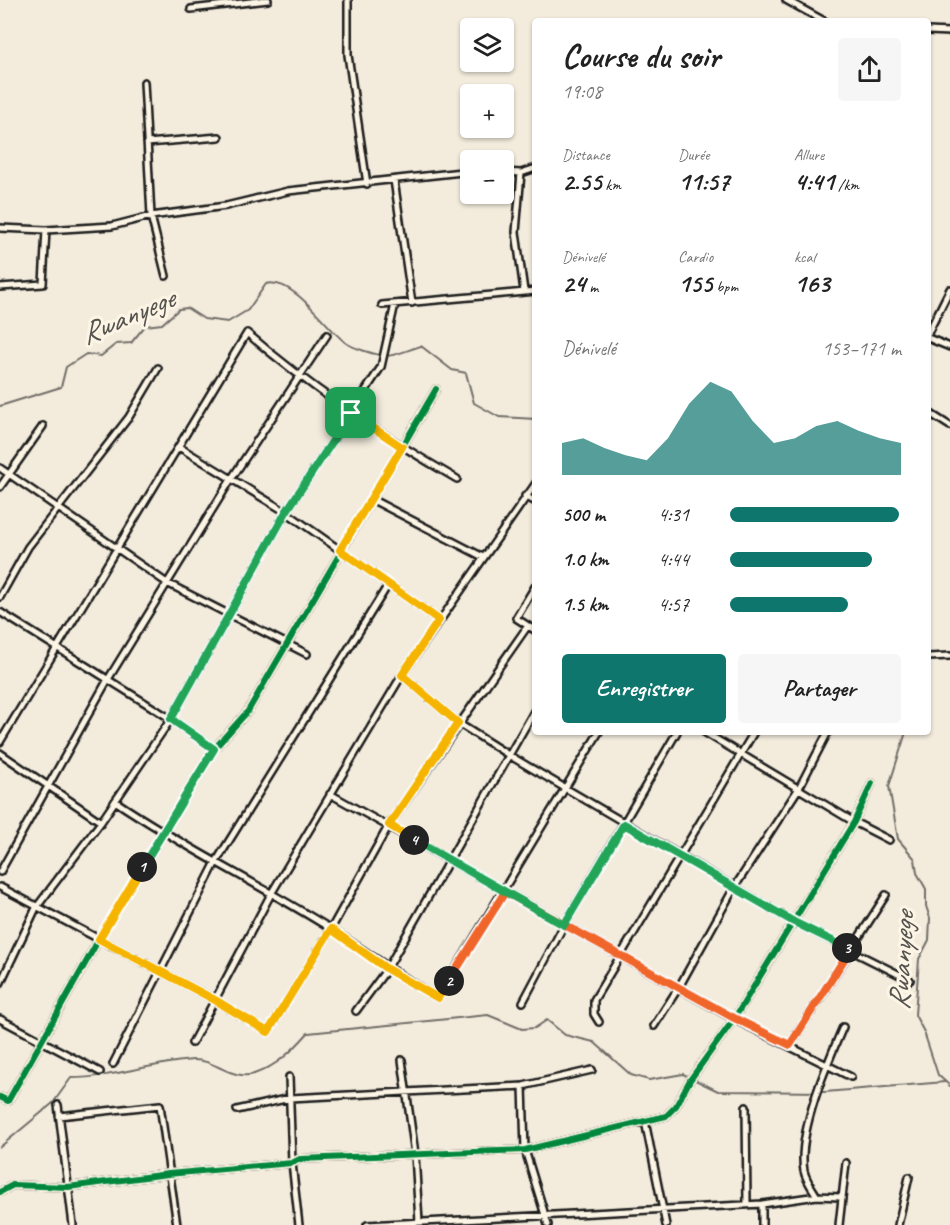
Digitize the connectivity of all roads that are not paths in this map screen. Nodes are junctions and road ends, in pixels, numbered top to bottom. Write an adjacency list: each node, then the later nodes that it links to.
1 (268, 0): 4 (street)
2 (348, 0): 16 (street)
3 (786, 0): 5 (street)
4 (191, 9)
5 (819, 18)
6 (931, 31): 7 (street)
7 (950, 32)
8 (144, 82): 10 (street)
9 (219, 137): 10 (street)
10 (147, 143): 17 (street)
11 (532, 169): 14 (street)
12 (460, 170): 15 (street)
13 (514, 173): 14 (street)
14 (521, 173): 23 (street)
15 (394, 180): 16 (street); 25 (street)
16 (367, 184): 17 (street)
17 (151, 216): 19 (street); 20 (street)
18 (0, 228): 19 (street)
19 (46, 230): 21 (street)
20 (166, 276)
21 (0, 287)
22 (950, 289): 28 (street)
23 (524, 291): 24 (street); 25 (street)
24 (532, 291)
25 (412, 303): 26 (street)
26 (394, 304): 27 (street); 35 (street)
27 (382, 305)
28 (931, 327)
29 (327, 334): 33 (street)
30 (931, 340): 31 (street)
31 (950, 347)
32 (158, 368): 50 (street)
33 (298, 376): 35 (street); 39 (street); 44 (street)
34 (436, 389): 40 (street)
35 (351, 413): 40 (street); 51 (street)
36 (931, 414): 38 (street)
37 (42, 426): 42 (street)
38 (950, 426)
39 (179, 447): 44 (street); 52 (street)
40 (402, 447): 43 (street); 48 (street)
41 (0, 468): 42 (street)
42 (9, 474): 45 (street); 50 (street)
43 (457, 479)
44 (230, 481): 51 (street); 55 (street)
45 (0, 488)
46 (532, 488): 47 (street)
47 (525, 496): 49 (street); 54 (street)
48 (371, 499): 53 (street); 54 (street)
49 (532, 500)
50 (58, 507): 52 (street); 58 (street)
51 (286, 512): 53 (street); 60 (street)
52 (117, 548): 55 (street); 65 (street)
53 (340, 550): 56 (street); 64 (street)
54 (483, 557): 61 (street)
55 (168, 583): 60 (street); 70 (street)
56 (388, 585): 61 (street); 98 (street)
57 (532, 592): 62 (street)
58 (0, 597)
59 (0, 612): 65 (street)
60 (228, 612): 64 (street); 72 (street)
61 (439, 620): 69 (street)
62 (527, 627): 63 (street); 73 (street)
63 (532, 629)
64 (288, 642): 66 (street); 80 (street)
65 (55, 648): 70 (street); 79 (street)
66 (307, 654)
67 (950, 656): 68 (street)
68 (931, 657)
69 (402, 675): 73 (street); 88 (street)
70 (107, 681): 72 (street); 85 (street)
71 (532, 714): 81 (street)
72 (171, 719): 80 (street); 89 (street)
73 (458, 723): 81 (street); 93 (street)
74 (597, 735): 87 (street)
75 (675, 735): 92 (street)
76 (709, 735): 82 (street)
77 (752, 735): 82 (street)
78 (826, 735): 86 (street)
79 (0, 742)
80 (214, 749): 94 (street)
81 (507, 754): 87 (street); 97 (street)
82 (742, 754): 86 (street); 96 (street)
83 (1, 756): 85 (street)
84 (872, 783): 91 (street)
85 (50, 787): 90 (street); 99 (street)
86 (799, 788): 91 (street); 101 (street)
87 (566, 789): 92 (street); 102 (street)
88 (330, 794): 93 (street); 103 (street)
89 (115, 801): 90 (street); 94 (street)
90 (101, 822): 105 (street)
91 (854, 822): 95 (street); 106 (street)
92 (624, 824): 96 (street); 107 (street)
93 (389, 825): 97 (street); 108 (street)
94 (162, 834): 98 (street); 109 (street)
95 (889, 840)
96 (678, 856): 101 (street); 111 (street)
97 (447, 861): 102 (street); 112 (street)
98 (216, 862): 103 (street); 113 (street)
99 (0, 872)
100 (0, 887): 105 (street)
101 (734, 888): 106 (street); 116 (street)
102 (505, 892): 107 (street); 112 (street)
103 (271, 894): 108 (street); 117 (street)
104 (886, 896): 110 (street)
105 (36, 908): 109 (street); 115 (street)
106 (794, 922): 110 (street); 120 (street)
107 (564, 925): 111 (street); 118 (street)
108 (331, 929): 112 (street); 117 (street)
109 (99, 939): 113 (street); 125 (street)
110 (850, 950): 114 (street); 127 (street)
111 (621, 956): 116 (street); 122 (street)
112 (387, 969): 119 (street)
113 (159, 970): 117 (street); 129 (street)
114 (910, 981)
115 (0, 984)
116 (679, 987): 120 (street); 123 (street)
117 (215, 1000): 126 (street)
118 (523, 1002)
119 (356, 1011)
120 (734, 1018): 127 (street); 143 (street)
121 (0, 1019): 125 (street)
122 (599, 1022)
123 (654, 1026)
124 (843, 1027): 130 (street)
125 (42, 1040): 132 (street); 137 (street)
126 (192, 1043)
127 (790, 1045): 130 (street)
128 (402, 1060): 136 (street)
129 (113, 1064)
130 (827, 1064): 134 (street); 152 (street)
131 (592, 1070): 135 (street)
132 (100, 1072)
133 (289, 1077): 138 (street)
134 (851, 1077)
135 (523, 1086): 136 (street); 144 (street)
136 (408, 1094): 138 (street); 145 (street)
137 (0, 1096)
138 (290, 1098): 141 (street); 146 (street)
139 (58, 1105): 142 (street)
140 (746, 1107): 154 (street)
141 (237, 1110)
142 (59, 1116): 148 (street); 150 (street)
143 (645, 1121): 144 (street); 156 (street)
144 (525, 1150): 145 (street); 157 (street)
145 (415, 1154): 146 (street); 158 (street)
146 (292, 1163): 148 (street); 162 (street)
147 (846, 1163): 153 (street)
148 (168, 1174): 150 (street); 161 (street)
149 (909, 1177): 168 (street)
150 (68, 1187): 151 (street); 160 (street)
151 (0, 1192)
152 (817, 1196): 153 (street); 155 (street)
153 (840, 1197): 167 (street)
154 (747, 1204): 155 (street); 156 (street)
155 (762, 1204): 166 (street)
156 (664, 1209): 157 (street); 165 (street)
157 (545, 1215): 159 (street); 164 (street)
158 (419, 1222): 159 (street); 163 (street)
159 (443, 1223)
160 (74, 1225)
161 (177, 1225)
162 (299, 1225)
163 (367, 1225)
164 (548, 1225)
165 (666, 1225)
166 (762, 1225)
167 (839, 1225)
168 (898, 1225)

